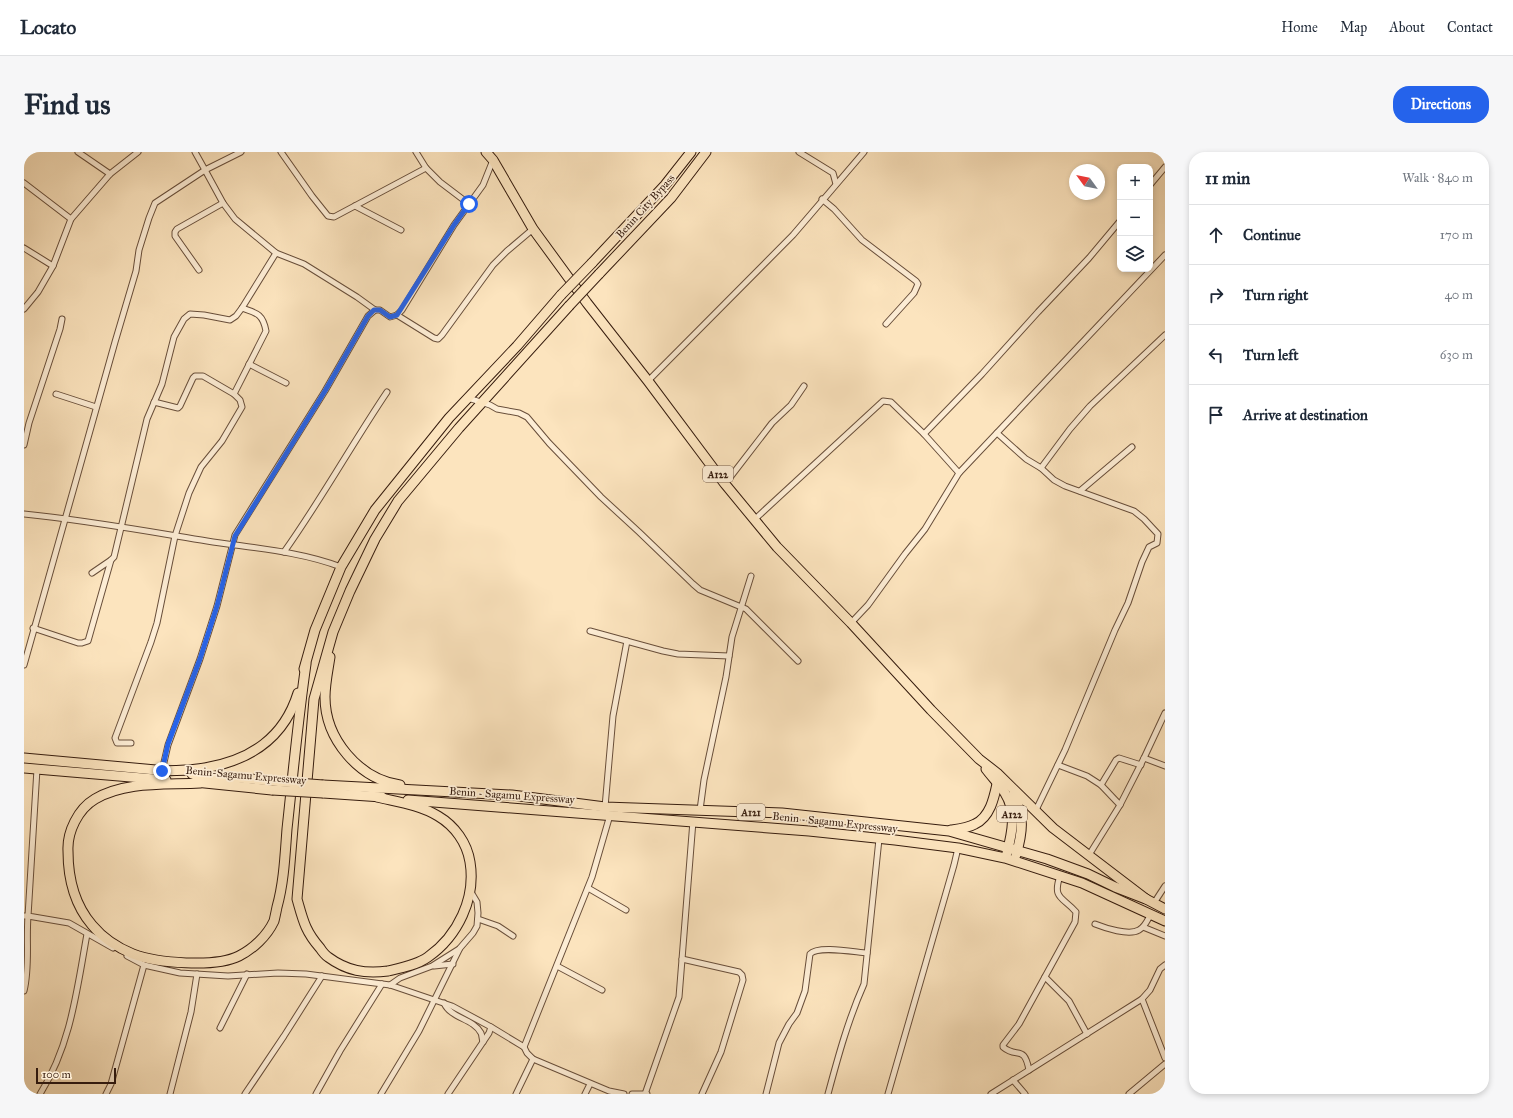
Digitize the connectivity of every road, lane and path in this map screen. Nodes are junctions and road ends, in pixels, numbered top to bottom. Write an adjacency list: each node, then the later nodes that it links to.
1 (78, 152): 16 (street)
2 (138, 152): 16 (street)
3 (195, 152): 15 (street)
4 (241, 152): 15 (street)
5 (281, 152): 23 (street)
6 (416, 152): 14 (street)
7 (486, 152): 12 (highway, A122)
8 (691, 152): 47 (highway, Benin City Bypass, bridge)
9 (706, 152): 49 (highway, Benin City Bypass, bridge)
10 (799, 152): 19 (street)
11 (864, 152): 19 (street)
12 (493, 160): 22 (street); 26 (highway, A122)
13 (1165, 167): 17 (street)
14 (426, 168): 22 (street); 23 (street)
15 (205, 170): 21 (street); 50 (street)
16 (110, 174): 24 (street)
17 (1153, 181)
18 (24, 183): 24 (street)
19 (836, 184): 20 (street)
20 (822, 199): 38 (street); 41 (street)
21 (223, 203): 29 (street); 32 (street)
22 (469, 204): 36 (street)
23 (354, 206): 27 (street)
24 (71, 219): 31 (street)
25 (1117, 225): 52 (street)
26 (533, 229): 36 (street); 41 (highway, A122)
27 (401, 230)
28 (24, 248): 31 (street)
29 (276, 253): 33 (street); 35 (street)
30 (1165, 255): 51 (street)
31 (53, 266): 34 (street)
32 (199, 270)
33 (242, 308): 40 (street); 48 (street)
34 (24, 309)
35 (374, 310): 36 (street); 64 (street)
36 (397, 315)
37 (62, 320): 53 (street)
38 (886, 324)
39 (1165, 335): 55 (street)
40 (249, 364): 42 (street); 46 (street)
41 (648, 381): 57 (highway, A122)
42 (286, 383)
43 (804, 386): 57 (street)
44 (387, 392): 65 (street)
45 (56, 394): 50 (street)
46 (234, 394): 48 (street); 63 (street)
47 (468, 398): 49 (street); 67 (highway, Benin City Bypass)
48 (154, 402): 62 (street)
49 (482, 403): 70 (street); 74 (highway, Benin City Bypass)
50 (96, 407): 60 (street)
51 (997, 433): 55 (street); 56 (street)
52 (924, 434): 56 (street); 61 (street)
53 (24, 445)
54 (1132, 447): 58 (street)
55 (1041, 468): 58 (street)
56 (959, 473): 71 (street)
57 (726, 484): 61 (highway, A122)
58 (1080, 491): 85 (street)
59 (24, 514): 60 (street)
60 (65, 518): 62 (street); 72 (street)
61 (754, 520): 71 (highway, A122)
62 (120, 527): 63 (street); 66 (street)
63 (175, 536): 64 (street); 81 (street)
64 (232, 544): 65 (street); 90 (street)
65 (284, 552): 67 (street)
66 (111, 560): 68 (street); 72 (street)
67 (342, 567): 78 (highway, Benin City Bypass)
68 (92, 573)
69 (751, 576): 70 (street)
70 (741, 606): 76 (street); 77 (street)
71 (852, 623): 84 (highway, A122)
72 (33, 628): 79 (street)
73 (590, 631): 75 (street)
74 (333, 632): 97 (highway); 115 (highway)
75 (627, 641): 76 (street); 101 (street)
76 (729, 656): 100 (street)
77 (798, 661)
78 (306, 664): 90 (highway); 91 (highway)
79 (24, 665)
80 (1165, 713): 83 (street)
81 (131, 743)
82 (24, 758): 90 (highway)
83 (1144, 758): 86 (street); 87 (street)
84 (979, 759): 92 (highway, A122); 96 (highway, A122)
85 (1058, 765): 93 (street); 102 (street)
86 (1141, 765): 93 (street); 99 (street)
87 (1165, 766)
88 (24, 768): 89 (highway, Benin-Sagamu Expressway)
89 (37, 770): 91 (highway, Benin-Sagamu Expressway); 120 (street)
90 (162, 771): 94 (highway)
91 (200, 783): 94 (highway, Benin-Sagamu Expressway)
92 (997, 784): 104 (highway); 106 (highway, A122)
93 (1101, 785): 99 (street)
94 (272, 786): 95 (highway, A121, bridge)
95 (323, 789): 97 (highway, A121); 98 (highway, Benin - Sagamu Expressway / A121)
96 (1012, 789): 102 (highway); 108 (highway, A122)
97 (440, 792): 101 (highway, A121)
98 (377, 797): 101 (highway, Benin - Sagamu Expressway / A121); 115 (highway)
99 (1120, 805): 109 (street)
100 (700, 810): 101 (highway, A121); 104 (highway, A121)
101 (608, 811): 103 (highway, Benin - Sagamu Expressway / A121); 114 (street)
102 (1035, 812): 109 (highway)
103 (693, 821): 105 (highway, Benin - Sagamu Expressway / A121); 130 (street)
104 (949, 831): 106 (highway, A121)
105 (879, 839): 107 (highway, Benin - Sagamu Expressway / A121); 129 (street)
106 (1008, 847): 108 (highway, A121); 110 (highway, A122)
107 (958, 848): 110 (highway, Benin - Sagamu Expressway / A121); 173 (street)
108 (1018, 850): 111 (highway, A122); 116 (highway, A121)
109 (1089, 856): 116 (highway)
110 (1005, 858): 111 (highway, Benin - Sagamu Expressway / A121)
111 (1014, 861): 112 (highway, Benin - Sagamu Expressway / A121)
112 (1060, 876): 119 (highway, Benin - Sagamu Expressway / A121); 139 (street)
113 (1165, 886): 116 (street)
114 (588, 888): 118 (street); 135 (street)
115 (470, 891): 121 (street)
116 (1150, 901): 117 (highway, A121)
117 (1165, 909)
118 (626, 910)
119 (1151, 914): 122 (highway, Benin - Sagamu Expressway / A121); 124 (street)
120 (26, 916): 125 (street); 143 (street)
121 (478, 919): 126 (street); 128 (street)
122 (1165, 921)
123 (1095, 924): 124 (street)
124 (1143, 927): 127 (street)
125 (87, 934): 132 (street); 158 (street)
126 (513, 936)
127 (1165, 936)
128 (460, 948): 131 (street); 134 (street)
129 (866, 953): 171 (street); 172 (street)
130 (682, 959): 169 (street); 170 (street)
131 (453, 964): 134 (street); 145 (street)
132 (144, 965): 136 (street); 159 (street)
133 (1165, 965): 144 (street)
134 (432, 966): 141 (street)
135 (557, 966): 142 (street); 151 (street)
136 (197, 974): 137 (street); 160 (street)
137 (247, 974): 138 (street); 147 (street)
138 (322, 976): 140 (street); 161 (street)
139 (1045, 977): 149 (street); 155 (street)
140 (382, 984): 141 (street); 162 (street)
141 (390, 985): 145 (street)
142 (602, 990)
143 (24, 991)
144 (1142, 999): 149 (street); 152 (street)
145 (435, 1000): 146 (street); 163 (street)
146 (444, 1003): 148 (street); 150 (street)
147 (220, 1028)
148 (491, 1028): 150 (street); 151 (street)
149 (1087, 1034): 155 (street)
150 (483, 1042): 164 (street)
151 (524, 1047): 153 (street)
152 (1165, 1058)
153 (533, 1059): 157 (street); 165 (street)
154 (1165, 1064): 176 (street)
155 (1029, 1070): 156 (street)
156 (1013, 1080): 174 (street); 175 (street)
157 (590, 1084): 166 (street); 167 (street)
158 (40, 1094)
159 (106, 1094)
160 (170, 1094)
161 (245, 1094)
162 (316, 1094)
163 (381, 1094)
164 (448, 1094)
165 (516, 1094)
166 (585, 1094)
167 (624, 1094)
168 (632, 1094): 169 (street)
169 (646, 1094)
170 (702, 1094)
171 (766, 1094)
172 (828, 1094)
173 (888, 1094)
174 (992, 1094)
175 (1025, 1094)
176 (1129, 1094)

